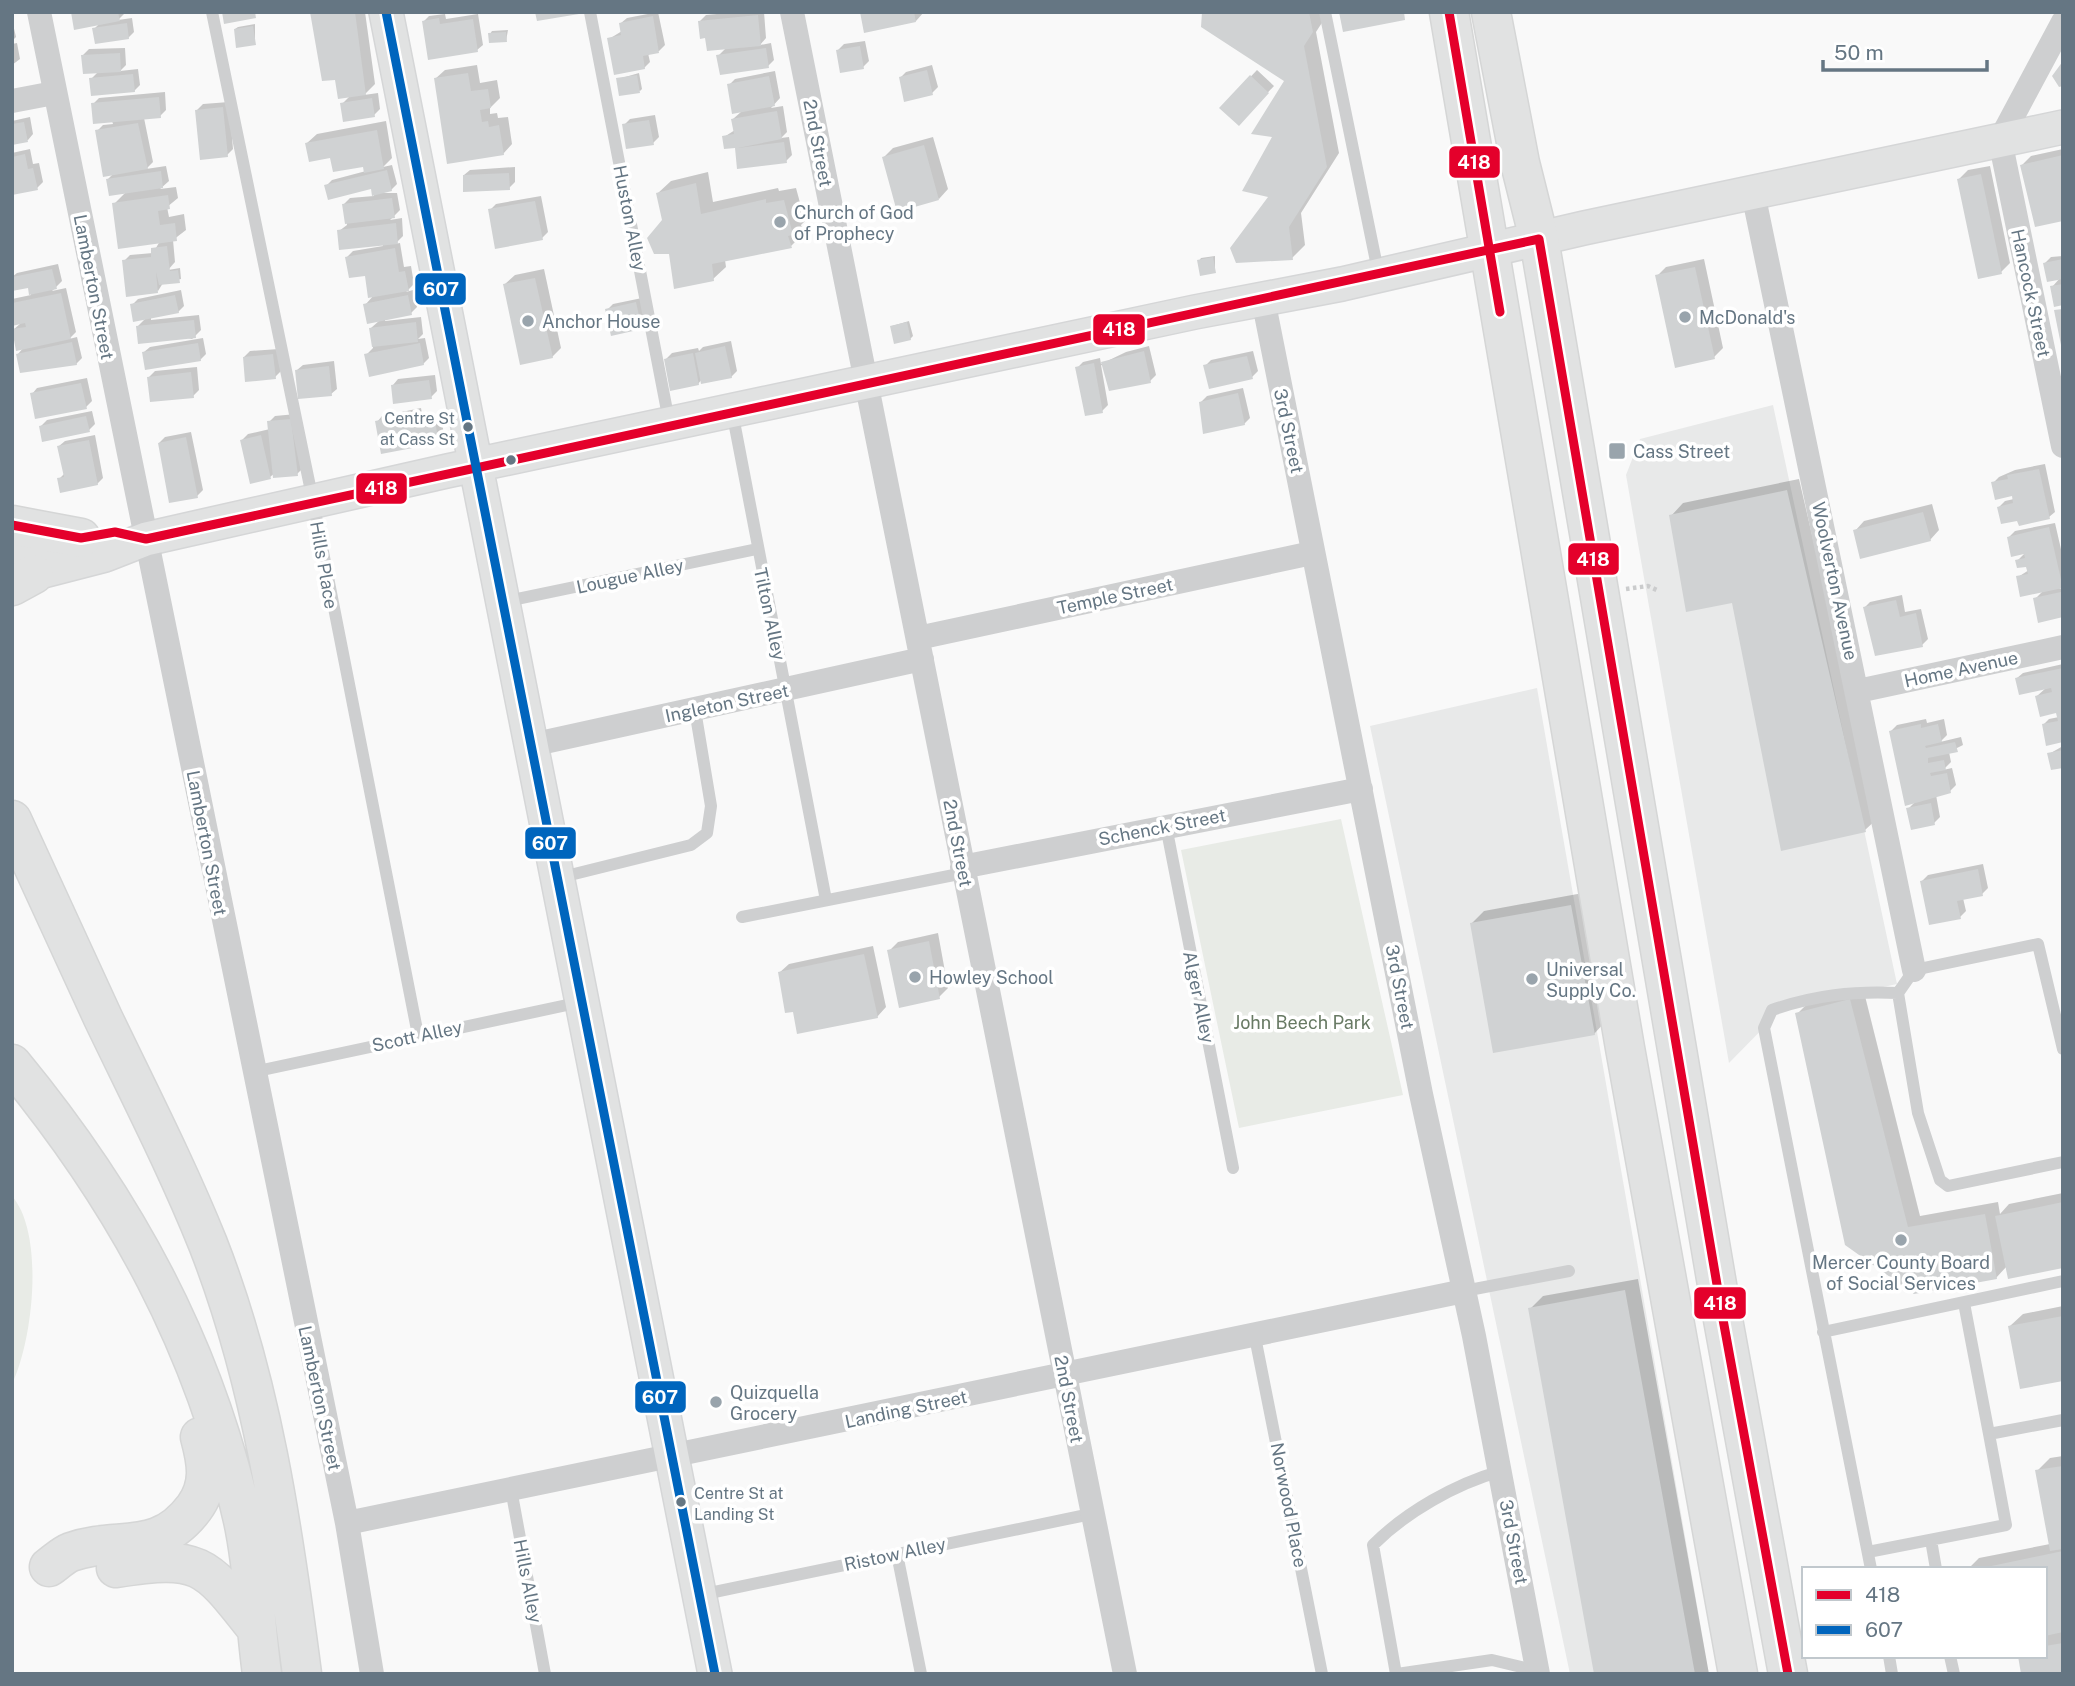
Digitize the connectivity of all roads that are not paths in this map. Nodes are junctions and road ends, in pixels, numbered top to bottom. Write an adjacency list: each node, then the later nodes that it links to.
1 (39, 12): 10 (street, Lamberton Street)
2 (212, 12): 25 (lane, Hills Place)
3 (386, 12): 24 (street)
4 (590, 12): 22 (lane, Huston Alley)
5 (792, 12): 19 (street, 2nd Street)
6 (1325, 12): 17 (lane)
7 (1448, 12): 16 (highway)
8 (1491, 12): 15 (highway)
9 (2063, 22): 13 (street)
10 (54, 93): 11 (street); 28 (street, Lamberton Street)
11 (12, 101)
12 (2063, 127): 13 (street)
13 (2000, 140): 14 (street); 20 (street, Hancock Street)
14 (1753, 193): 15 (street); 36 (street, Woolverton Avenue)
15 (1539, 239): 16 (street); 88 (highway)
16 (1490, 251): 17 (street); 87 (highway)
17 (1379, 276): 18 (street)
18 (1263, 299): 19 (street); 30 (street, 3rd Street)
19 (867, 382): 21 (street); 34 (street, 2nd Street)
20 (2057, 386): 23 (street, Hancock Street)
21 (732, 411): 22 (street); 29 (lane, Tilton Alley)
22 (670, 425): 24 (street)
23 (2063, 446)
24 (475, 465): 25 (street); 32 (street)
25 (313, 501): 28 (street); 49 (lane, Hills Place)
26 (12, 525): 27 (highway)
27 (81, 538): 28 (street); 31 (street)
28 (146, 539): 31 (street); 52 (street, Lamberton Street)
29 (757, 550): 32 (lane, Lougue Alley); 35 (lane, Tilton Alley)
30 (1312, 553): 34 (street, Temple Street); 39 (street, 3rd Street)
31 (18, 573)
32 (502, 603): 38 (street)
33 (2063, 647): 36 (street, Home Avenue)
34 (920, 649): 35 (street, Ingleton Street); 42 (street, 2nd Street)
35 (787, 690): 37 (street, Ingleton Street); 44 (lane, Tilton Alley)
36 (1858, 691): 46 (street, Woolverton Avenue)
37 (695, 710): 38 (street, Ingleton Street); 43 (lane)
38 (531, 745): 43 (street)
39 (1362, 789): 41 (street, Schenck Street); 57 (street, 3rd Street)
40 (12, 820): 79 (highway)
41 (1166, 825): 42 (street, Schenck Street); 54 (lane, Alger Alley)
42 (963, 870): 44 (lane, Schenck Street); 62 (street, 2nd Street)
43 (557, 878): 48 (street)
44 (826, 900): 45 (lane, Schenck Street)
45 (742, 917)
46 (1914, 970): 47 (lane); 50 (lane)
47 (1898, 993): 53 (lane); 60 (lane)
48 (582, 1002): 49 (lane, Scott Alley); 65 (street)
49 (418, 1035): 52 (lane, Scott Alley)
50 (2063, 1049)
51 (12, 1064): 58 (highway)
52 (253, 1072): 69 (street, Lamberton Street)
53 (2063, 1162)
54 (1233, 1168)
55 (1569, 1271): 57 (lane)
56 (2063, 1281): 59 (lane)
57 (1464, 1292): 61 (street, Landing Street); 66 (street, 3rd Street)
58 (165, 1293): 76 (highway); 76 (highway)
59 (1964, 1303): 60 (lane); 64 (lane)
60 (1823, 1332): 71 (lane)
61 (1255, 1337): 62 (street, Landing Street); 85 (lane, Norwood Place)
62 (1065, 1376): 65 (street, Landing Street); 68 (street, 2nd Street)
63 (2063, 1420): 64 (lane)
64 (1989, 1434): 70 (lane)
65 (671, 1457): 67 (street, Landing Street); 75 (street)
66 (1501, 1471): 77 (street, 3rd Street); 86 (lane)
67 (511, 1489): 69 (street, Landing Street); 81 (lane, Hills Alley)
68 (1091, 1514): 72 (lane, Ristow Alley); 84 (street, 2nd Street)
69 (347, 1523): 80 (street, Lamberton Street)
70 (1931, 1540): 71 (lane); 74 (lane)
71 (1868, 1552): 73 (lane)
72 (897, 1554): 75 (lane, Ristow Alley); 83 (lane)
73 (1871, 1567)
74 (1936, 1567)
75 (700, 1596): 82 (street)
76 (256, 1628): 78 (highway)
77 (1538, 1672): 86 (lane)
78 (262, 1674)
79 (302, 1674)
80 (372, 1674)
81 (545, 1674)
82 (715, 1674)
83 (921, 1674)
84 (1125, 1674)
85 (1322, 1674)
86 (1397, 1674)
87 (1738, 1674)
88 (1788, 1674)

